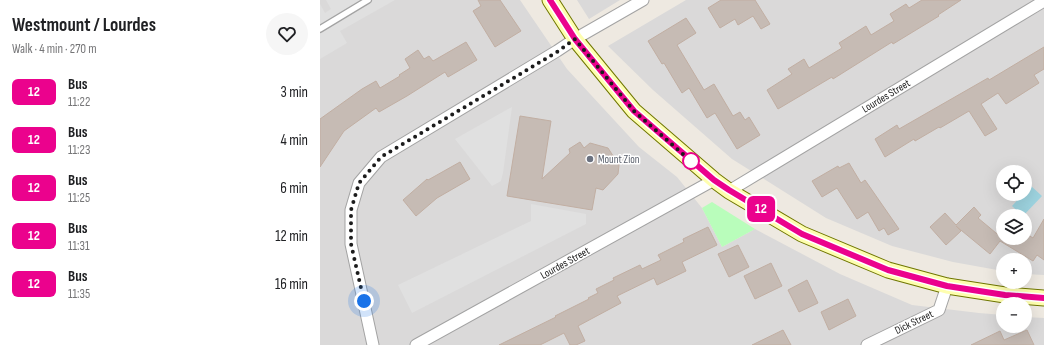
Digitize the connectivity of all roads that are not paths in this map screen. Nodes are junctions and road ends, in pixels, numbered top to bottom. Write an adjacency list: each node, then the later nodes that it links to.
1 (368, 0): 5 (lane)
2 (550, 0): 6 (main road)
3 (642, 0): 6 (street)
4 (1044, 1): 8 (street, Lourdes Street)
5 (320, 29)
6 (575, 39): 7 (main road); 11 (street)
7 (714, 180): 8 (main road); 12 (street, Lourdes Street)
8 (729, 190): 9 (main road)
9 (947, 286): 10 (main road); 13 (street, Dick Street)
10 (1044, 298)
11 (373, 345)
12 (416, 345)
13 (867, 345)

